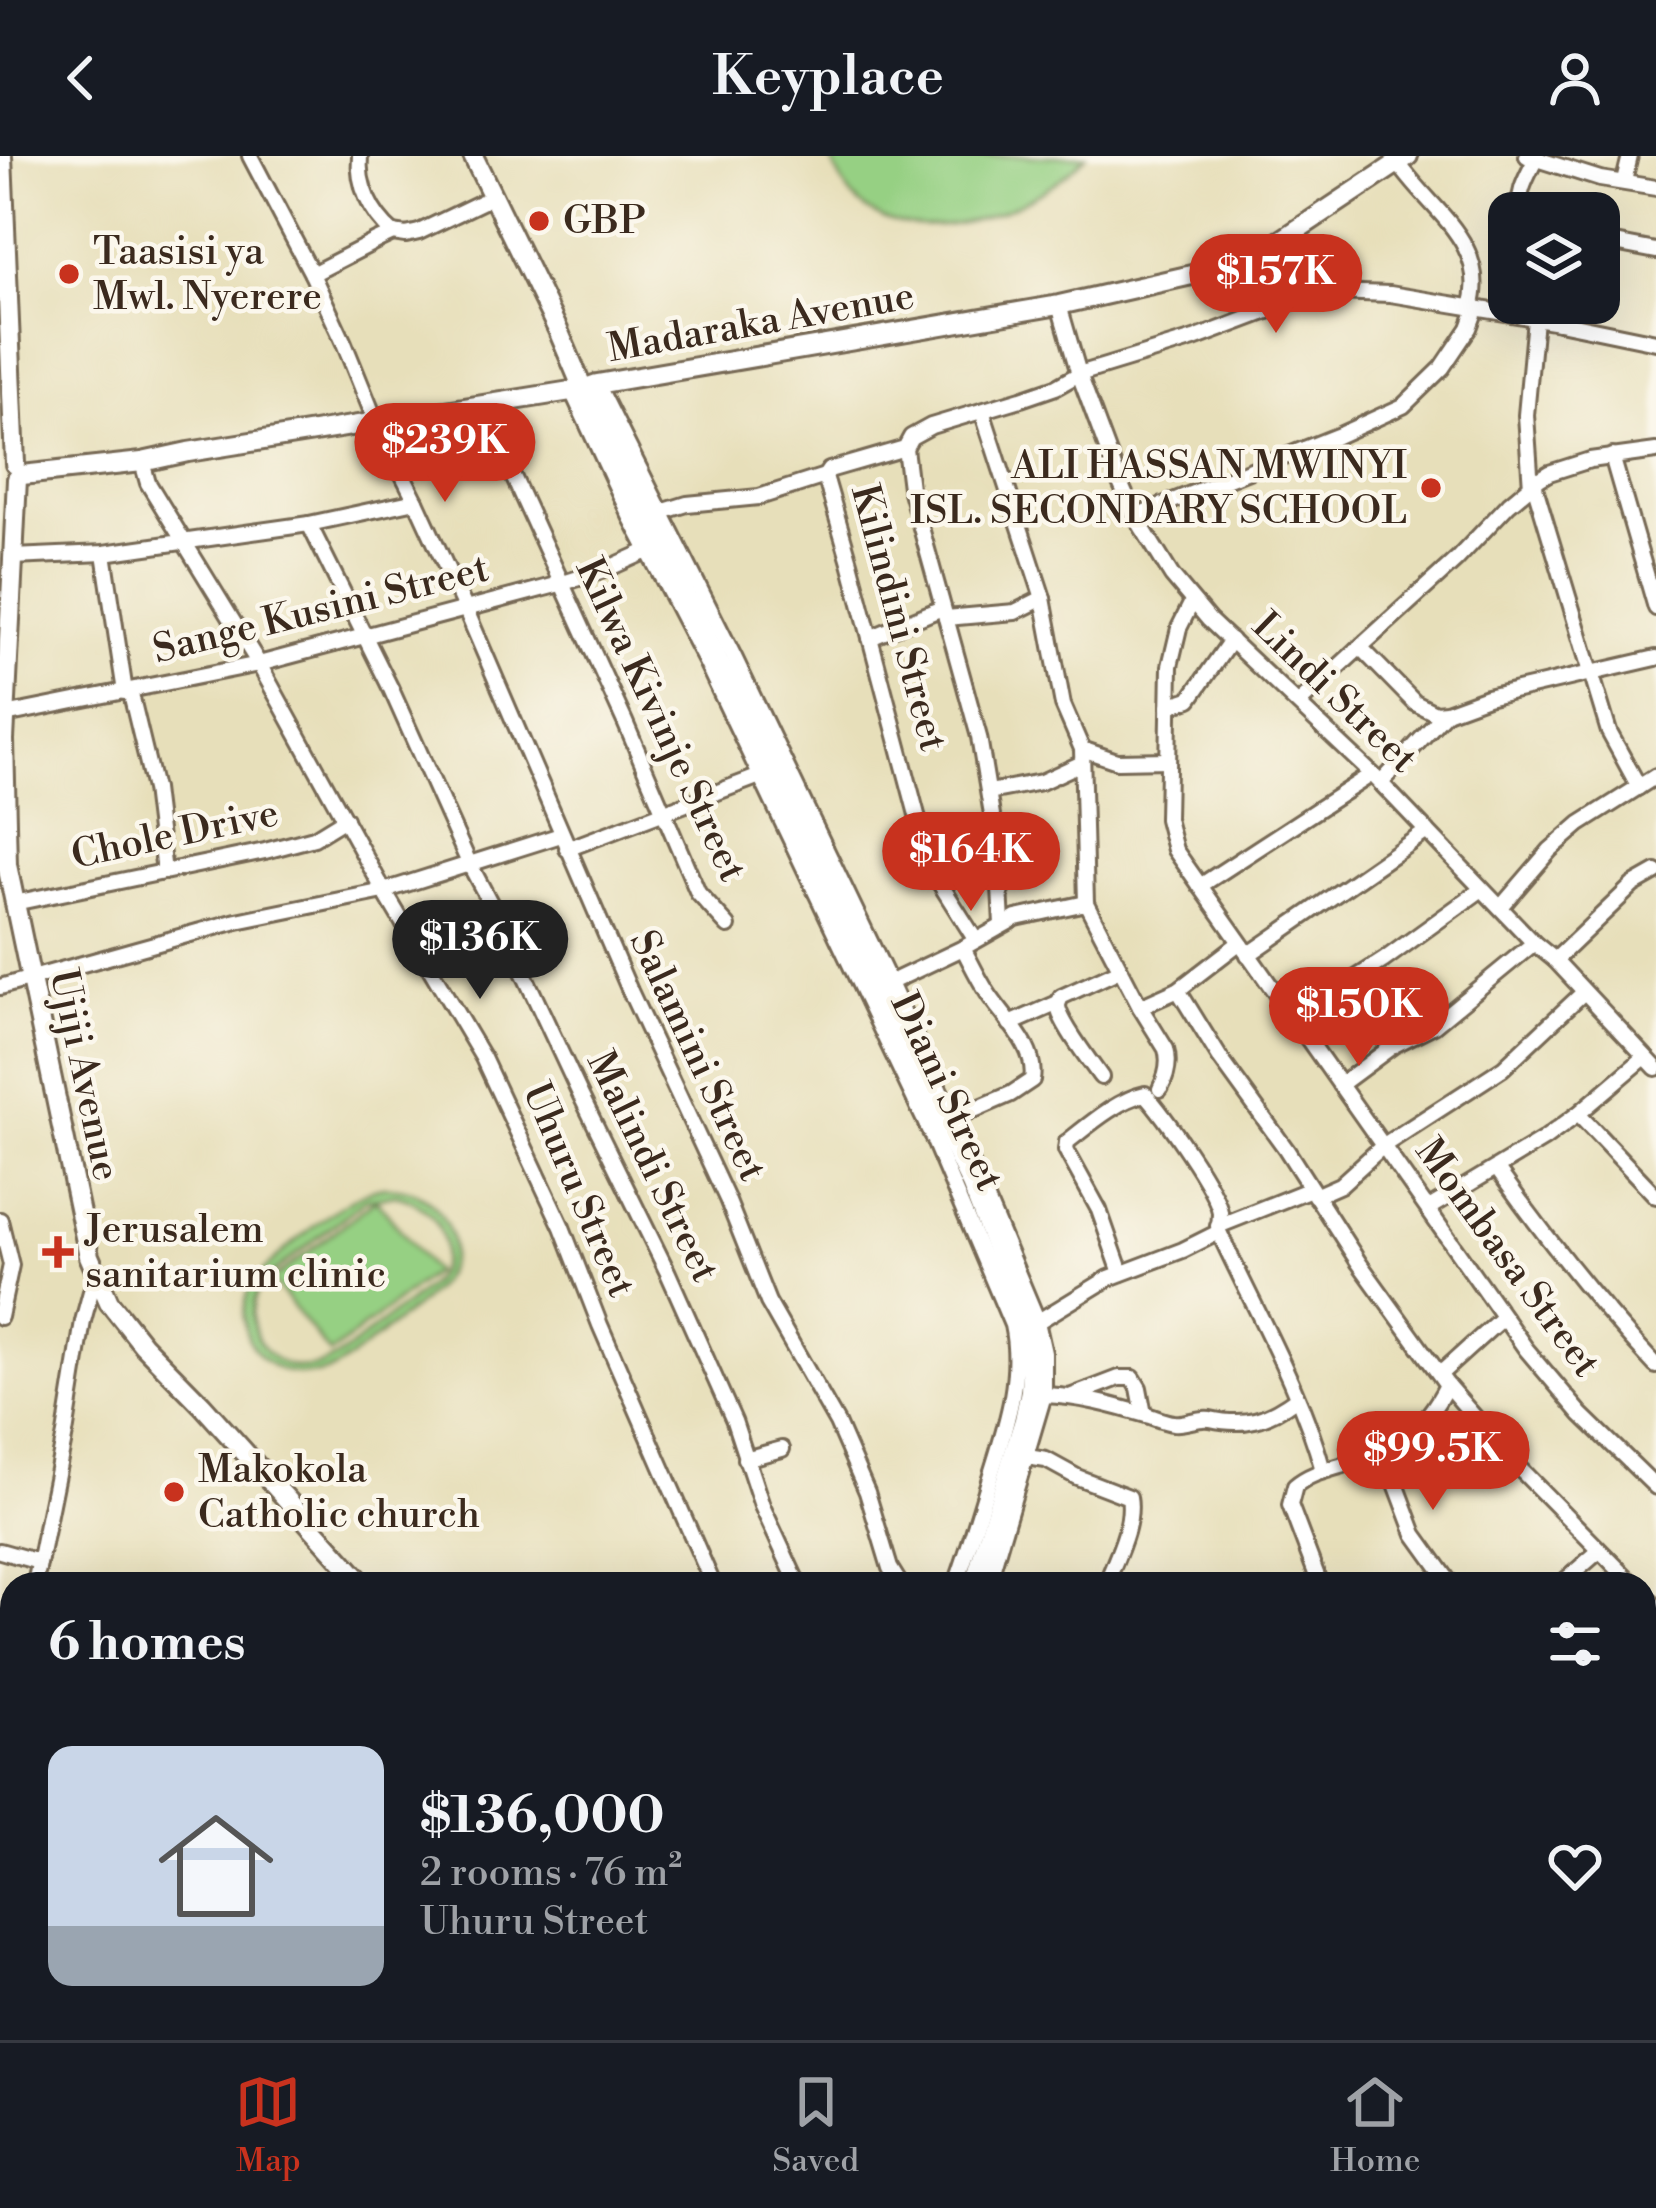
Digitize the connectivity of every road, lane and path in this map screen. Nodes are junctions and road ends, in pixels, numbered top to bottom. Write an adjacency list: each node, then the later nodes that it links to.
1 (2, 156): 11 (main road, Ujiji Avenue)
2 (250, 156): 16 (street, Salamini Street)
3 (360, 156): 13 (street)
4 (472, 156): 12 (main road)
5 (1630, 156): 8 (street)
6 (1533, 158): 8 (street); 10 (street)
7 (1403, 160): 17 (main road, Madaraka Avenue); 18 (street)
8 (1624, 181): 9 (street)
9 (1656, 188)
10 (1520, 192)
11 (1, 193): 32 (main road, Ujiji Avenue)
12 (492, 197): 13 (street); 24 (main road)
13 (393, 233): 16 (street)
14 (1620, 244): 15 (street)
15 (1656, 251)
16 (312, 274): 27 (street, Salamini Street)
17 (1059, 305): 23 (street, Lindi Street); 24 (main road, Madaraka Avenue)
18 (1474, 309): 19 (street, Kilindini Street); 23 (street, Kilindini Street); 37 (street)
19 (1488, 311)
20 (1535, 324): 34 (street)
21 (1569, 324): 22 (street, Kilindini Street)
22 (1656, 342)
23 (1079, 374): 26 (street, Kilindini Street); 37 (street, Lindi Street)
24 (584, 388): 25 (main road, Madaraka Avenue); 36 (main road); 40 (street, Diani Street)
25 (481, 406): 27 (main road, Madaraka Avenue); 43 (street, Kilwa Kivinje Street)
26 (982, 411): 28 (street, Kilindini Street); 44 (street)
27 (376, 422): 31 (main road, Madaraka Avenue); 35 (street, Salamini Street)
28 (904, 448): 33 (street, Kilindini Street); 48 (street)
29 (1656, 452): 30 (street)
30 (1612, 456): 34 (street); 46 (street)
31 (142, 462): 32 (main road, Madaraka Avenue); 39 (street, Uhuru Street)
32 (12, 474): 42 (main road, Ujiji Avenue)
33 (824, 476): 36 (street); 50 (street, Kilindini Street)
34 (1532, 486): 52 (street); 55 (street)
35 (416, 500): 38 (street); 47 (street, Salamini Street)
36 (653, 515): 90 (main road)
37 (1135, 516): 45 (street, Lindi Street)
38 (309, 524): 39 (street); 49 (street, Malindi Street)
39 (182, 540): 41 (street); 54 (street, Uhuru Street)
40 (647, 551): 43 (street, Sange Kusini Street); 63 (street, Diani Street)
41 (104, 553): 42 (street); 56 (street)
42 (13, 556): 60 (main road, Ujiji Avenue)
43 (560, 584): 47 (street, Sange Kusini Street); 68 (street, Kilwa Kivinje Street)
44 (1043, 598): 48 (street); 61 (street)
45 (1192, 602): 51 (street, Lindi Street); 58 (street, Mombasa Street)
46 (1656, 608)
47 (466, 610): 49 (street, Sange Kusini Street); 71 (street, Salamini Street)
48 (944, 613): 50 (street); 67 (street)
49 (364, 637): 54 (street, Sange Kusini Street); 72 (street, Malindi Street)
50 (870, 638): 85 (street, Kilindini Street)
51 (1232, 640): 57 (street, Lindi Street); 58 (street)
52 (1358, 649): 57 (street); 59 (street)
53 (1656, 658): 55 (street)
54 (259, 664): 56 (street, Sange Kusini Street); 69 (street, Uhuru Street)
55 (1592, 673): 59 (street); 66 (street)
56 (128, 692): 60 (street, Sange Kusini Street); 74 (street)
57 (1300, 703): 65 (street, Lindi Street)
58 (1169, 706): 62 (street, Mombasa Street)
59 (1446, 712): 65 (street)
60 (3, 716): 73 (main road, Ujiji Avenue)
61 (1082, 756): 62 (street); 67 (street); 80 (street)
62 (1168, 760): 76 (street, Mombasa Street)
63 (760, 776): 68 (street); 136 (street, Diani Street)
64 (1656, 776): 66 (street)
65 (1377, 778): 70 (street, Lindi Street); 76 (street)
66 (1639, 787): 81 (street)
67 (989, 792): 82 (street)
68 (664, 814): 71 (street); 83 (street, Kilwa Kivinje Street)
69 (345, 819): 74 (street, Chole Drive); 78 (street, Uhuru Street)
70 (1427, 831): 77 (street, Lindi Street); 86 (street)
71 (564, 842): 72 (street); 135 (street, Salamini Street)
72 (469, 863): 78 (street); 125 (street, Malindi Street)
73 (3, 867): 79 (main road, Ujiji Avenue)
74 (164, 872): 79 (street, Chole Drive)
75 (1656, 872): 87 (street)
76 (1200, 886): 86 (street, Mombasa Street)
77 (1482, 889): 81 (street, Lindi Street); 96 (street)
78 (384, 891): 89 (street); 133 (street, Uhuru Street)
79 (14, 903): 89 (main road, Ujiji Avenue)
80 (1086, 903): 82 (street); 88 (street)
81 (1501, 907): 84 (street, Lindi Street)
82 (1002, 924): 85 (street)
83 (728, 926)
84 (1534, 943): 87 (street, Lindi Street); 100 (street)
85 (969, 944): 90 (street); 97 (street, Kilindini Street)
86 (1244, 949): 92 (street); 96 (street, Mombasa Street)
87 (1555, 960): 93 (street, Lindi Street)
88 (1120, 970): 94 (street); 95 (street)
89 (29, 978): 91 (street); 112 (main road, Ujiji Avenue)
90 (884, 986): 103 (street); 115 (main road)
91 (0, 987)
92 (1178, 990): 95 (street); 106 (street)
93 (1584, 992): 98 (street, Lindi Street); 104 (street)
94 (1058, 1003): 97 (street); 99 (street)
95 (1140, 1007): 101 (street)
96 (1294, 1018): 100 (street, Mombasa Street)
97 (1010, 1024): 103 (street, Kilindini Street)
98 (1651, 1062): 102 (street)
99 (1101, 1077)
100 (1340, 1085): 104 (street, Mombasa Street)
101 (1160, 1089)
102 (1578, 1114): 105 (street); 107 (street)
103 (953, 1119): 115 (street)
104 (1384, 1145): 106 (street); 108 (street, Mombasa Street)
105 (1497, 1169): 108 (street); 116 (street)
106 (1313, 1192): 110 (street); 117 (street)
107 (1656, 1196)
108 (1430, 1208): 114 (street, Mombasa Street)
109 (0, 1220): 113 (street)
110 (1218, 1229): 111 (street); 111 (street); 120 (street)
111 (1121, 1273): 115 (street)
112 (96, 1274): 130 (street); 132 (main road, Ujiji Avenue)
113 (0, 1317)
114 (1502, 1317): 117 (street); 127 (street, Mombasa Street)
115 (1033, 1320): 118 (street); 137 (main road)
116 (1656, 1366)
117 (1443, 1379): 123 (street); 129 (street)
118 (1044, 1395): 119 (street); 124 (street)
119 (1072, 1396): 121 (street); 121 (street)
120 (1297, 1398): 121 (street); 126 (street)
121 (1144, 1414)
122 (782, 1449): 125 (street)
123 (1384, 1452): 126 (street); 141 (street)
124 (1027, 1457): 138 (street); 139 (street)
125 (745, 1459): 134 (street, Malindi Street)
126 (1323, 1470): 140 (street)
127 (1656, 1487)
128 (0, 1551): 130 (street)
129 (1600, 1551): 142 (street); 143 (street)
130 (39, 1562): 131 (street)
131 (37, 1572)
132 (352, 1572)
133 (708, 1572)
134 (792, 1572)
135 (892, 1572)
136 (960, 1572)
137 (986, 1572)
138 (987, 1572)
139 (1110, 1572)
140 (1316, 1572)
141 (1443, 1572)
142 (1575, 1572)
143 (1621, 1572)

